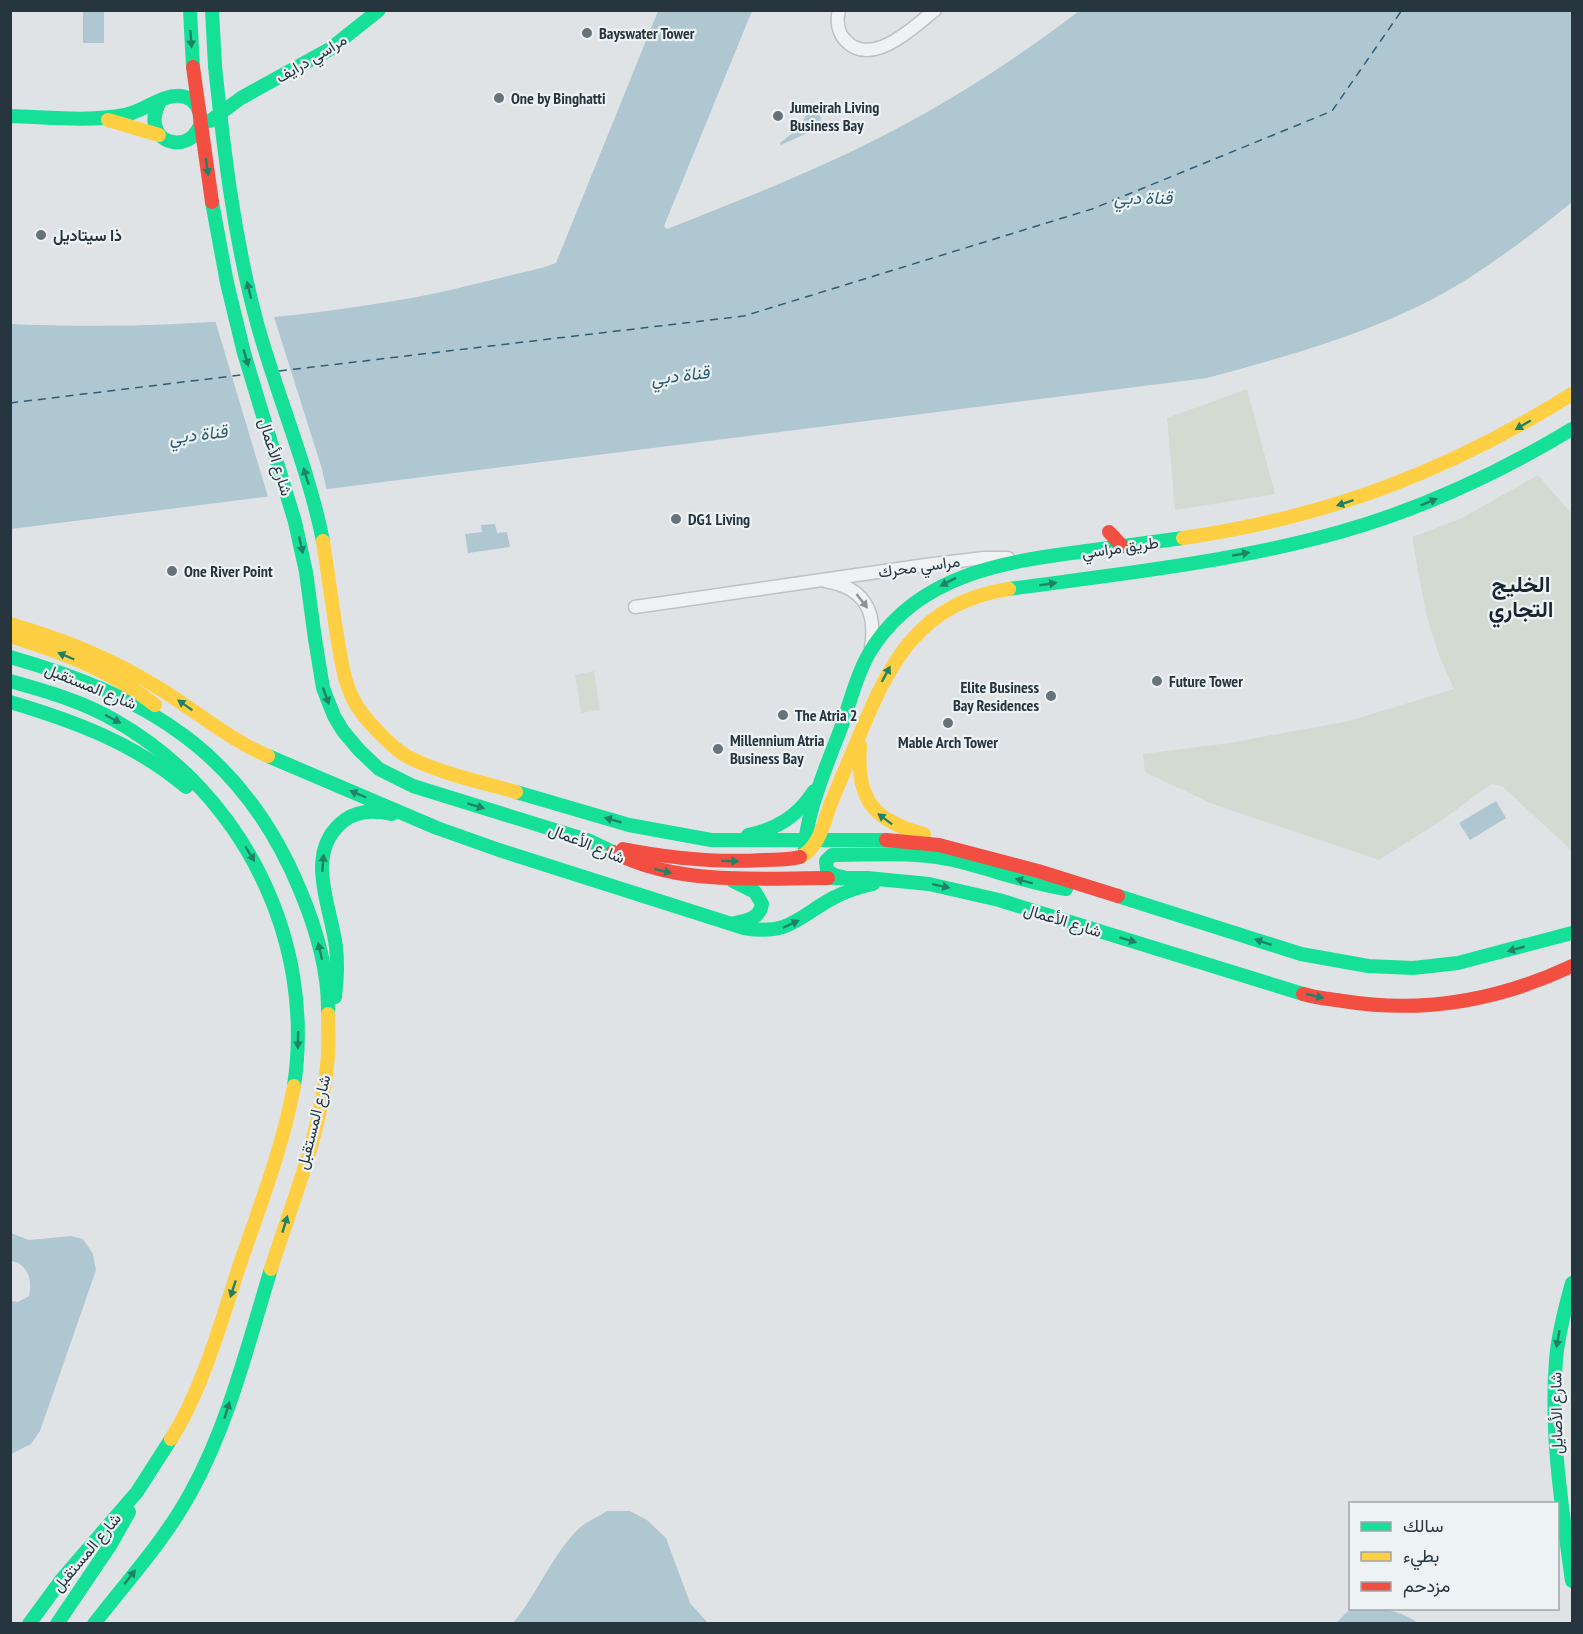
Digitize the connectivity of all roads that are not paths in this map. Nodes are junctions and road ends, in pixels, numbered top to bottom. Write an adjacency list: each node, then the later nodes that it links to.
1 (190, 10): 32 (street, شارع الأعمال, one-way to 32, bridge)
2 (212, 10): 31 (street, شارع الأعمال, one-way to 2, bridge)
3 (379, 10): 7 (street, مراسي درايف)
4 (839, 10): 5 (street)
5 (935, 10)
6 (189, 98): 7 (street, مراسي درايف); 8 (street); 11 (street)
7 (238, 98): 11 (street, مراسي درايف)
8 (159, 103): 10 (street); 12 (street)
9 (10, 116): 10 (street)
10 (99, 118): 12 (street)
11 (197, 132): 12 (street)
12 (159, 135)
13 (1572, 394): 16 (street, طريق مراسي, one-way to 16)
14 (1572, 429): 27 (street, طريق مراسي, one-way to 14)
15 (1109, 532): 16 (street)
16 (1122, 546): 17 (street, طريق مراسي)
17 (1024, 560): 18 (street, مراسي محرك); 22 (street, طريق مراسي, one-way to 22)
18 (815, 580): 19 (street, مراسي محرك); 22 (street, مراسي محرك, one-way to 22)
19 (635, 607)
20 (10, 624): 29 (street, one-way to 20)
21 (10, 636): 26 (street, one-way to 21)
22 (870, 651): 28 (street, طريق مراسي)
23 (10, 657): 26 (street, شارع المستقبل)
24 (10, 681): 30 (street, شارع المستقبل, one-way to 30)
25 (10, 702): 30 (street)
26 (165, 721): 43 (street, شارع المستقبل, one-way to 26)
27 (862, 727): 33 (street, طريق مراسي); 34 (street, one-way to 27)
28 (821, 780): 31 (street); 33 (street, طريق مراسي)
29 (412, 816): 40 (street); 43 (street, one-way to 29)
30 (238, 833): 45 (street, شارع المستقبل, one-way to 45)
31 (711, 840): 33 (street, شارع الأعمال)
32 (590, 841): 33 (street, one-way to 33); 35 (street, شارع الأعمال, one-way to 35)
33 (810, 844): 34 (street, شارع الأعمال); 36 (street)
34 (1038, 871): 39 (street, شارع الأعمال)
35 (727, 878): 36 (street, شارع الأعمال); 40 (street)
36 (817, 878): 37 (street, شارع الأعمال)
37 (848, 878): 38 (street, شارع الأعمال); 39 (street, one-way to 37)
38 (905, 880): 40 (street, one-way to 38); 42 (street, شارع الأعمال, one-way to 42)
39 (1103, 891): 41 (street, شارع الأعمال, one-way to 39)
40 (735, 924)
41 (1572, 933)
42 (1572, 966)
43 (329, 1024): 49 (street, شارع المستقبل, one-way to 43)
44 (1572, 1282): 46 (street, شارع الأصايل, one-way to 46)
45 (137, 1492): 47 (street, شارع المستقبل); 48 (street)
46 (1572, 1581)
47 (29, 1623)
48 (57, 1623)
49 (94, 1623)

